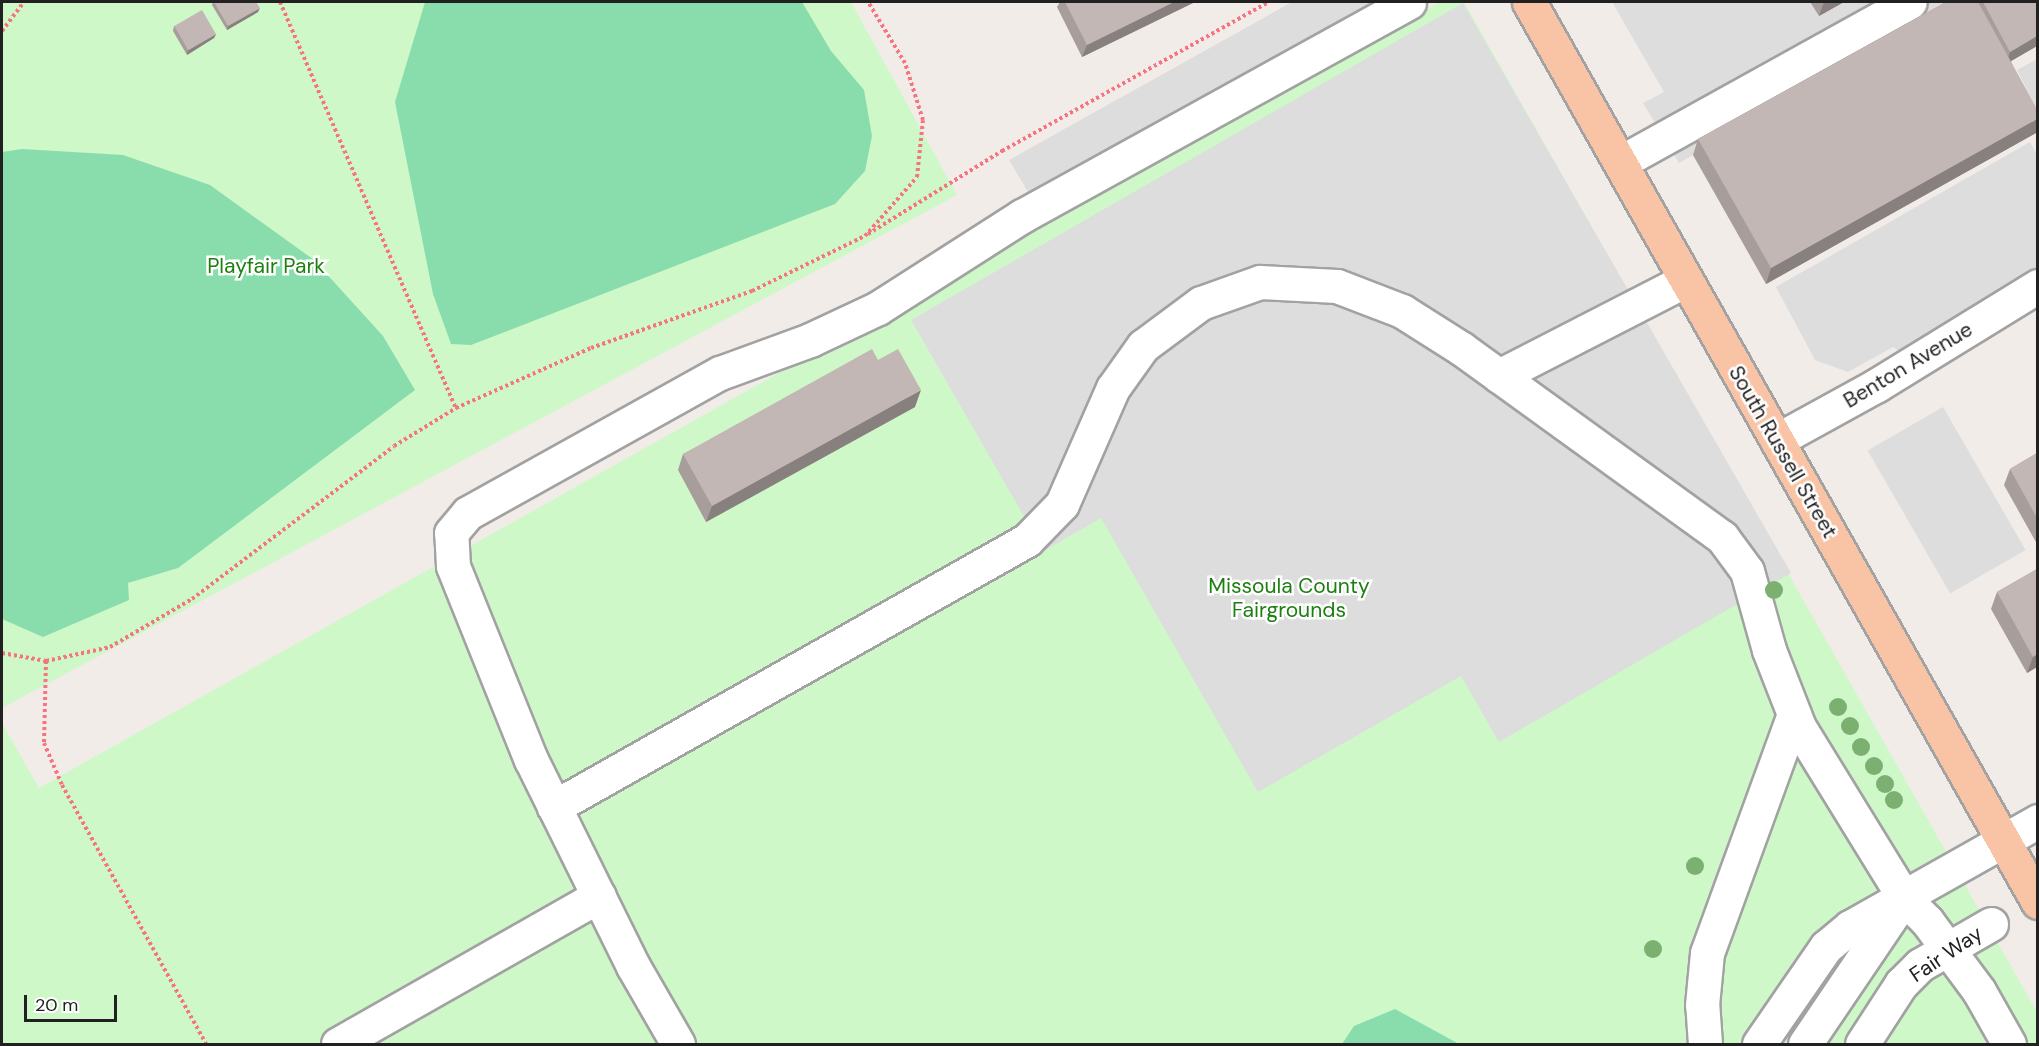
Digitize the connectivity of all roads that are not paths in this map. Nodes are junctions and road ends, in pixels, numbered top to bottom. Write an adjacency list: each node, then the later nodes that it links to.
1 (1409, 2): 10 (street)
2 (1529, 2): 4 (main road, South Russell Street)
3 (1910, 2): 4 (street)
4 (1621, 162): 5 (main road, South Russell Street)
5 (1686, 280): 7 (street); 8 (main road, South Russell Street)
6 (2037, 286): 8 (street, Benton Avenue)
7 (1499, 376): 9 (street); 10 (street)
8 (1777, 440): 12 (main road, South Russell Street)
9 (1794, 714): 14 (street); 20 (street)
10 (554, 807): 13 (street)
11 (2037, 821): 12 (street)
12 (2003, 840): 14 (street); 15 (main road, South Russell Street)
13 (599, 896): 18 (street); 19 (street)
14 (1904, 898): 17 (street); 21 (street); 22 (street)
15 (2037, 902)
16 (1991, 924): 17 (street, Fair Way)
17 (1947, 948): 23 (street, Fair Way); 24 (street)
18 (338, 1044)
19 (678, 1044)
20 (1704, 1044)
21 (1759, 1044)
22 (1804, 1044)
23 (1862, 1044)
24 (2009, 1044)

